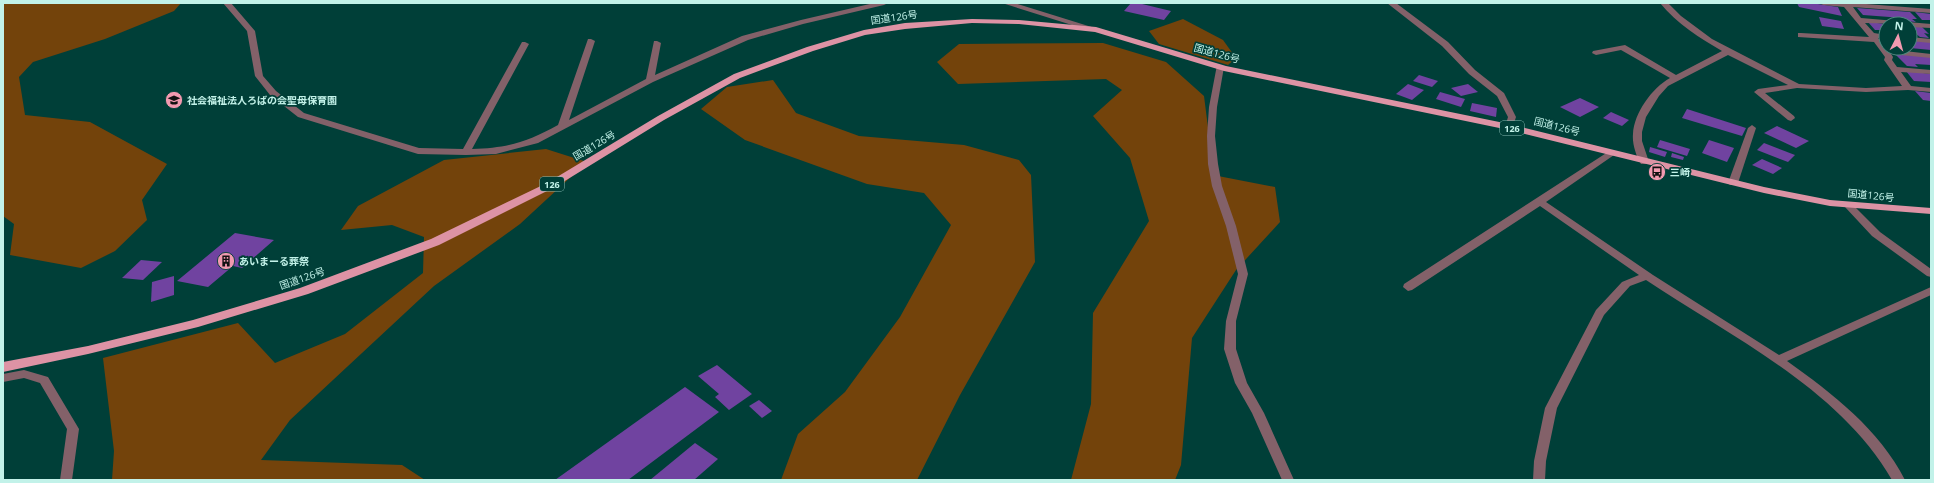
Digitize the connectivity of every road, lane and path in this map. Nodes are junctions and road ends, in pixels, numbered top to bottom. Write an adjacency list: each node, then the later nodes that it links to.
1 (227, 3): 38 (street)
2 (884, 3): 30 (street)
3 (1006, 3): 11 (street)
4 (1391, 3): 36 (street)
5 (1664, 3): 21 (street)
6 (1823, 3): 7 (street)
7 (1846, 4): 8 (street); 9 (street)
8 (1931, 12)
9 (1860, 20): 10 (street); 13 (street)
10 (1931, 26)
11 (1096, 30): 26 (highway, 国道126号 / 126); 50 (highway, 国道126号 / 126)
12 (1801, 35): 13 (street)
13 (1873, 38): 14 (street); 19 (street)
14 (1878, 38)
15 (1918, 40): 17 (street)
16 (591, 41): 35 (street)
17 (1931, 41)
18 (657, 43): 30 (street)
19 (1878, 43)
20 (525, 44): 38 (street)
21 (1727, 52): 29 (street); 31 (street)
22 (1596, 53): 29 (street)
23 (1918, 55): 25 (street)
24 (1888, 56): 27 (street)
25 (1931, 56)
26 (1220, 67): 36 (highway, 国道126号 / 126); 53 (street)
27 (1895, 69): 28 (street); 32 (street)
28 (1931, 72)
29 (1676, 78): 40 (street)
30 (650, 80): 35 (street)
31 (1797, 86): 32 (street); 34 (street)
32 (1908, 88): 33 (street)
33 (1931, 90)
34 (1791, 118)
35 (562, 127): 38 (street)
36 (1509, 127): 39 (highway, 国道126号 / 126)
37 (1752, 128): 41 (street)
38 (466, 152)
39 (1611, 152): 40 (highway, 国道126号 / 126); 42 (street)
40 (1644, 162): 41 (highway, 国道126号 / 126)
41 (1733, 183): 43 (highway, 国道126号 / 126)
42 (1540, 202): 46 (street); 47 (street)
43 (1848, 205): 44 (highway, 国道126号 / 126); 45 (street)
44 (1931, 211)
45 (1931, 274)
46 (1647, 276): 49 (street); 54 (street)
47 (1408, 287)
48 (1931, 291): 49 (street)
49 (1778, 360): 55 (street)
50 (3, 367)
51 (3, 378): 52 (street)
52 (66, 480)
53 (1288, 480)
54 (1539, 480)
55 (1898, 480)

